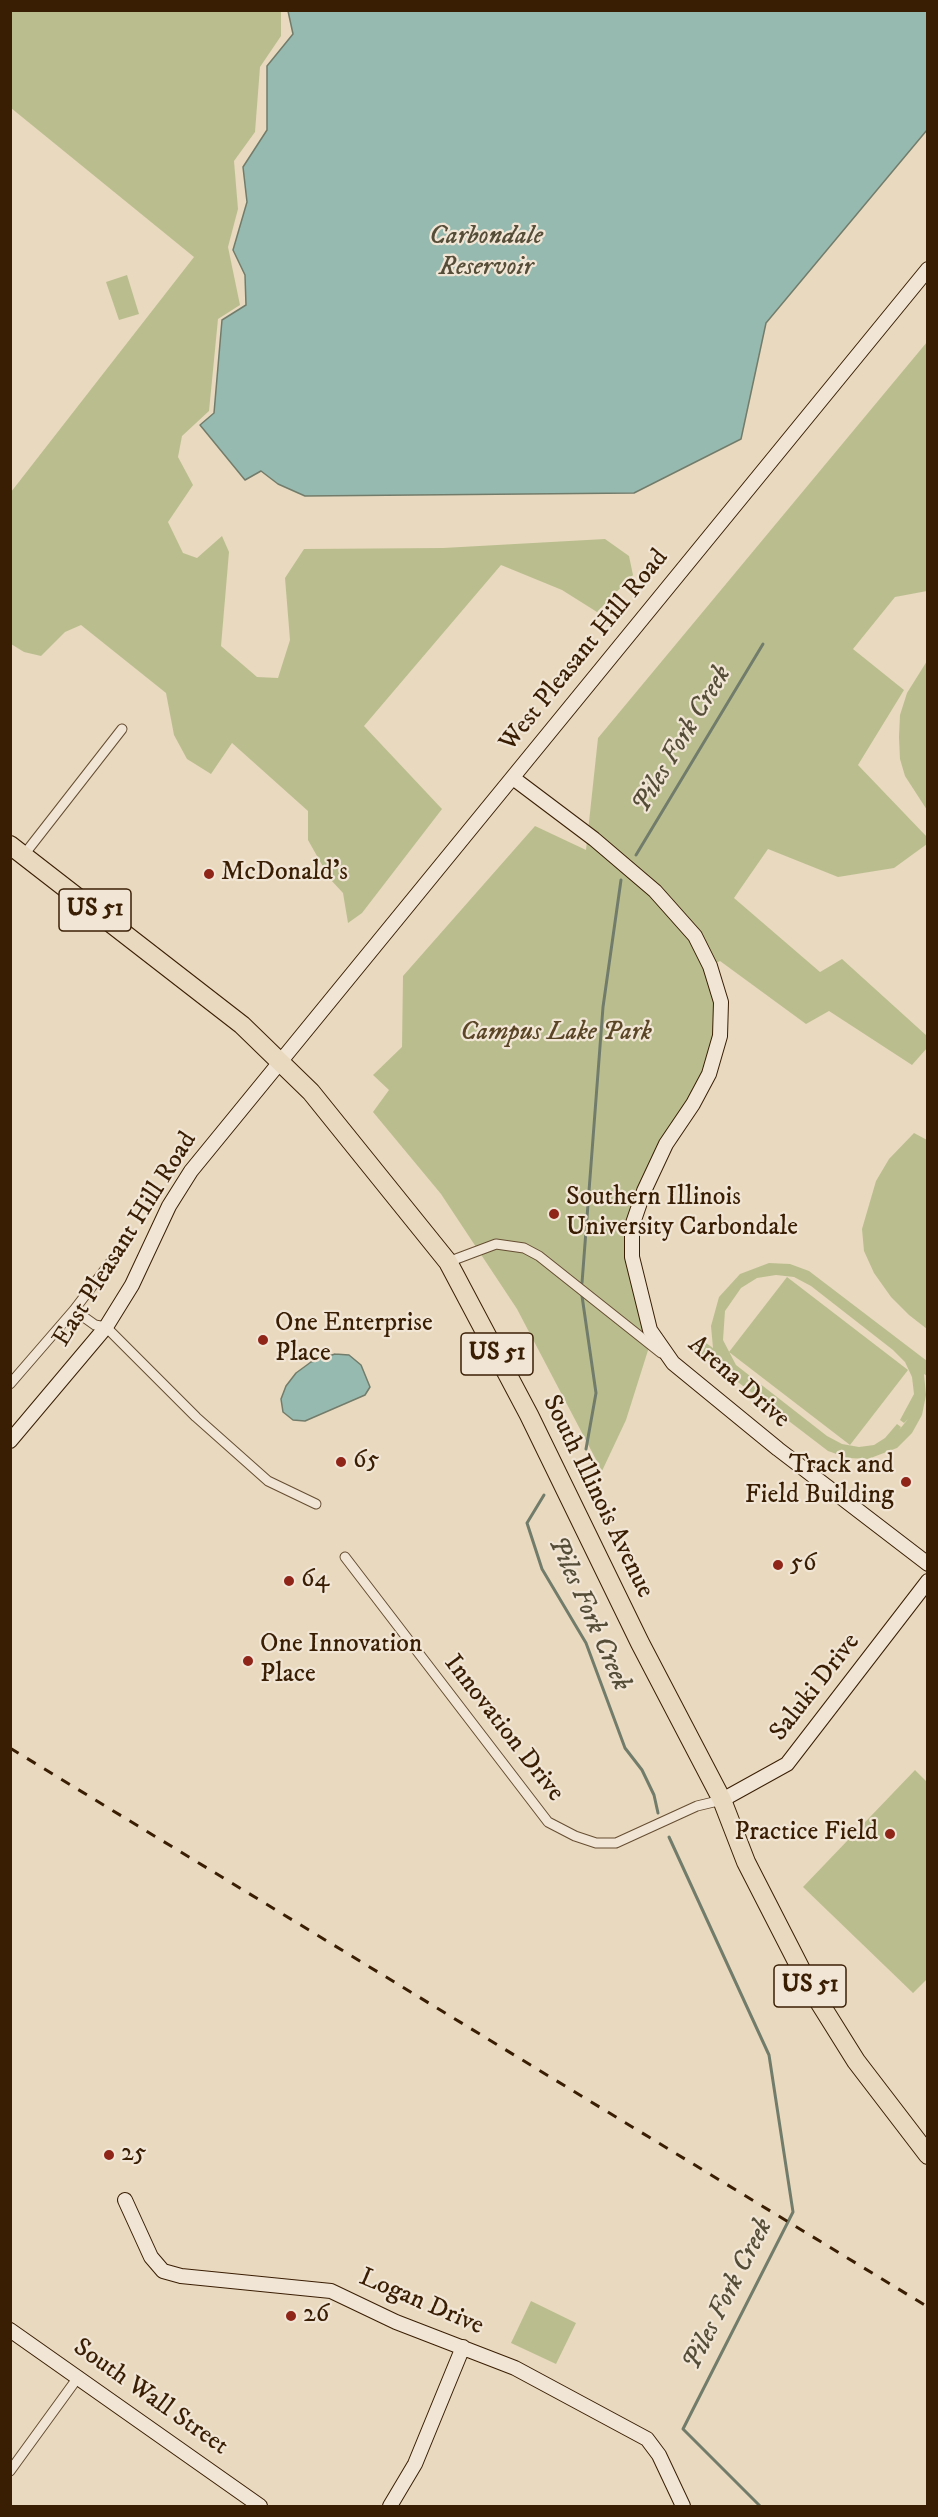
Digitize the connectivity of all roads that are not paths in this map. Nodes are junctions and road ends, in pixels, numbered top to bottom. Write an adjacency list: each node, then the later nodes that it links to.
1 (927, 269): 3 (street, West Pleasant Hill Road)
2 (122, 729): 4 (street)
3 (513, 778): 5 (street, West Pleasant Hill Road); 10 (street, Arena Drive)
4 (17, 851): 5 (highway, South Illinois Avenue / US 51)
5 (279, 1062): 7 (highway, South Illinois Avenue / US 51); 9 (street, East Pleasant Hill Road)
6 (116, 1255): 8 (street)
7 (448, 1262): 10 (street); 17 (highway, South Illinois Avenue / US 51)
8 (74, 1310): 9 (street); 11 (street)
9 (106, 1327): 12 (street, East Pleasant Hill Road); 13 (street)
10 (673, 1363): 15 (street, Arena Drive)
11 (10, 1384)
12 (10, 1441)
13 (316, 1504)
14 (345, 1557): 17 (street, Innovation Drive)
15 (927, 1564)
16 (927, 1581): 17 (street, Saluki Drive)
17 (722, 1800): 18 (highway, South Illinois Avenue / US 51)
18 (927, 2155)
19 (125, 2200): 21 (street, Logan Drive)
20 (10, 2330): 22 (street, South Wall Street)
21 (463, 2347): 25 (street); 26 (street, Logan Drive)
22 (79, 2376): 23 (street); 24 (street, South Wall Street)
23 (10, 2471)
24 (260, 2506)
25 (390, 2506)
26 (683, 2506)

